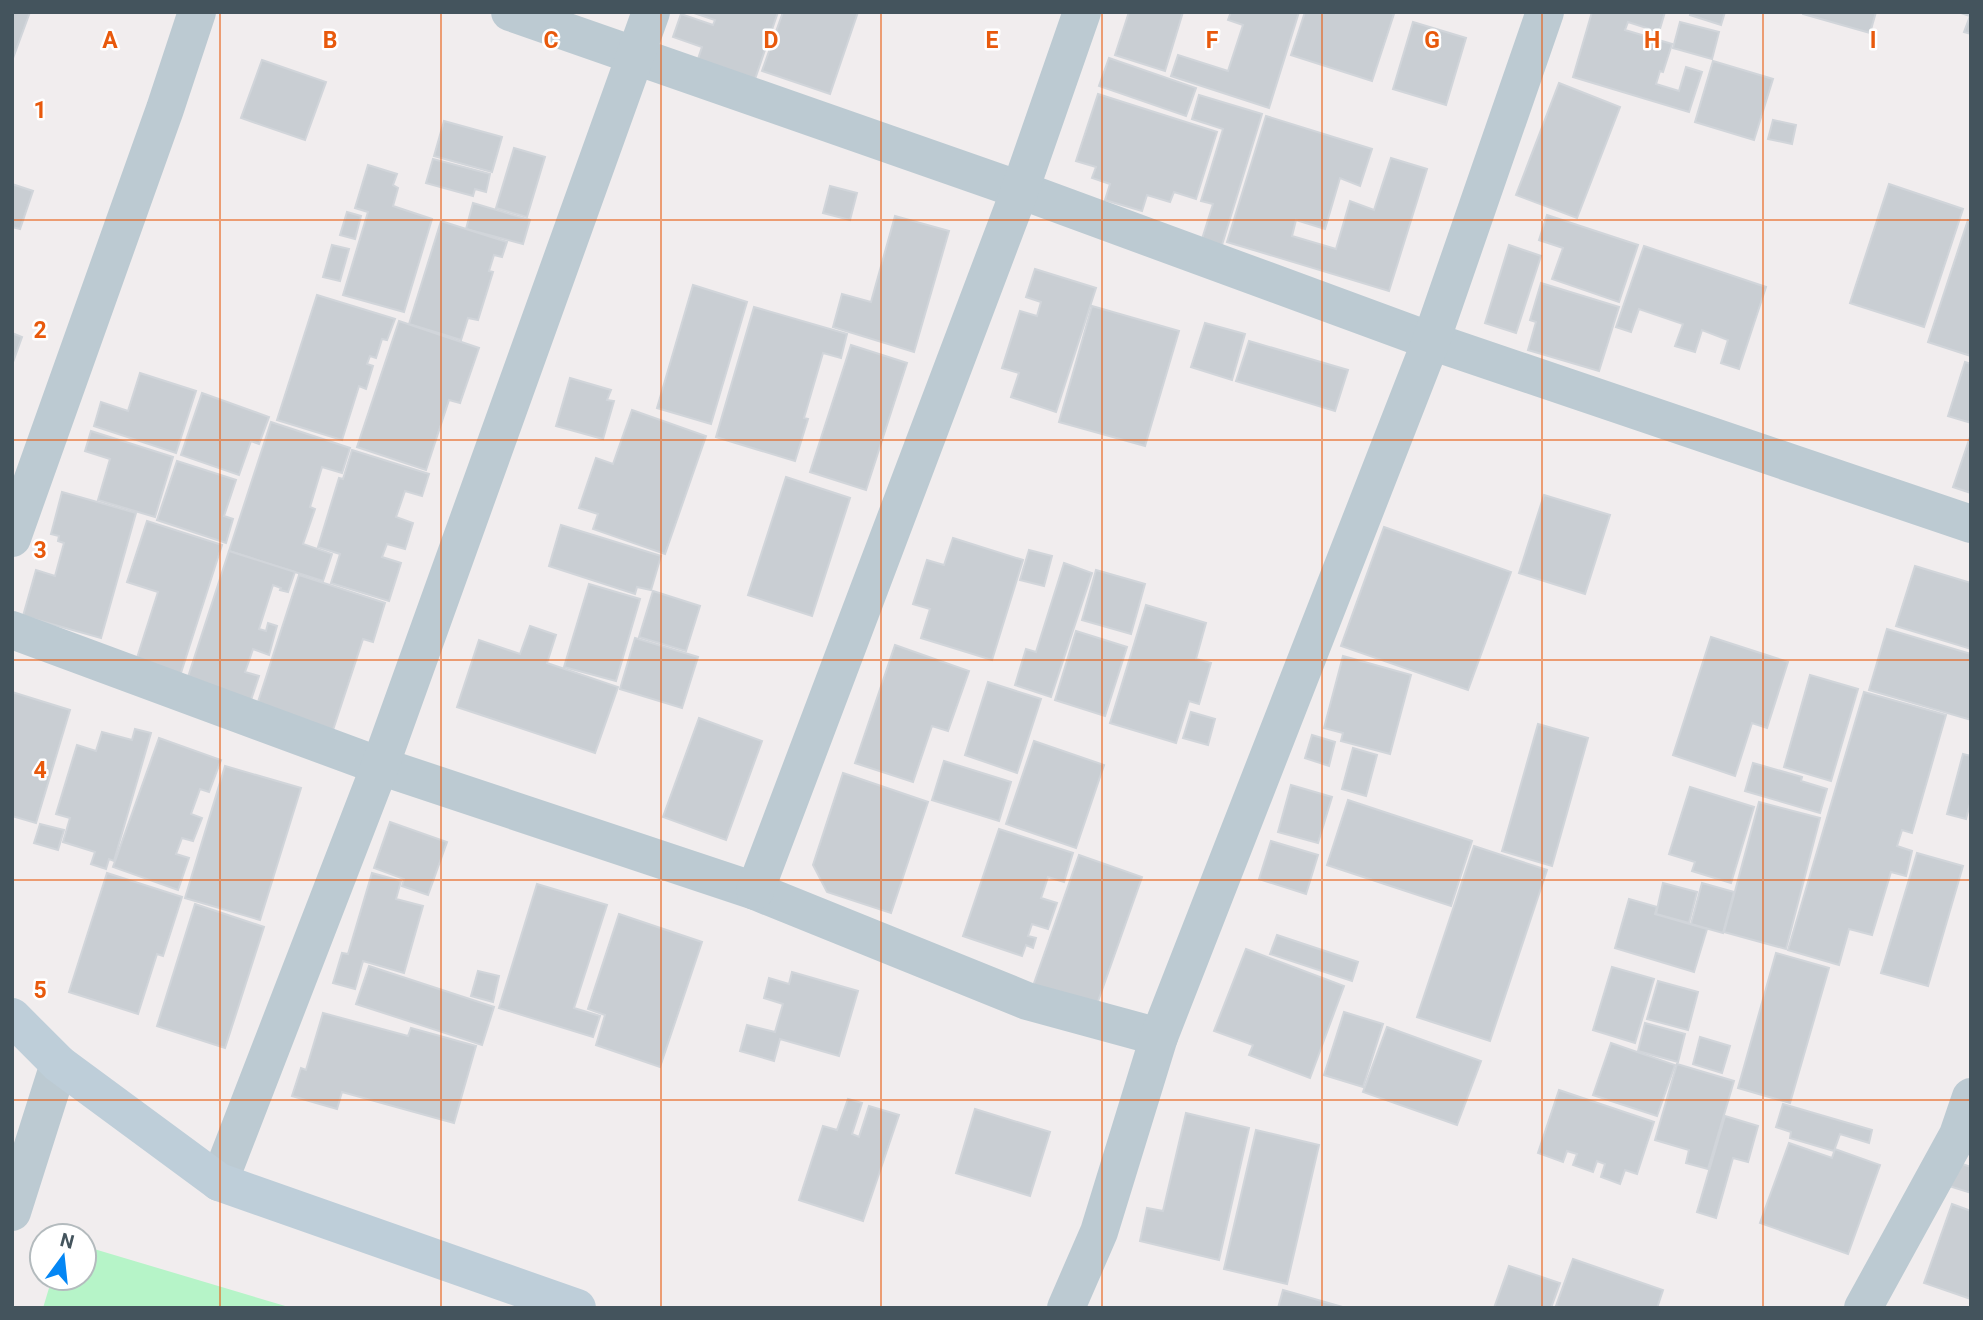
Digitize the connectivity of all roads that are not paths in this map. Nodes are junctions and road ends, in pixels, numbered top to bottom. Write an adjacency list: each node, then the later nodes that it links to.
1 (197, 12): 10 (street)
2 (510, 12): 6 (street)
3 (651, 12): 6 (street)
4 (1082, 12): 7 (street)
5 (1545, 12): 8 (street)
6 (635, 56): 7 (street); 12 (street)
7 (1020, 190): 8 (street); 13 (street)
8 (1430, 341): 9 (street); 15 (street)
9 (1971, 524)
10 (12, 538)
11 (12, 630): 12 (street)
12 (380, 766): 13 (street); 18 (street)
13 (755, 891): 15 (street)
14 (12, 1017): 16 (street)
15 (1159, 1037): 21 (street)
16 (59, 1064): 18 (street); 19 (street)
17 (1971, 1097): 22 (street)
18 (219, 1182): 20 (street)
19 (12, 1212)
20 (577, 1308)
21 (1066, 1308)
22 (1863, 1308)

